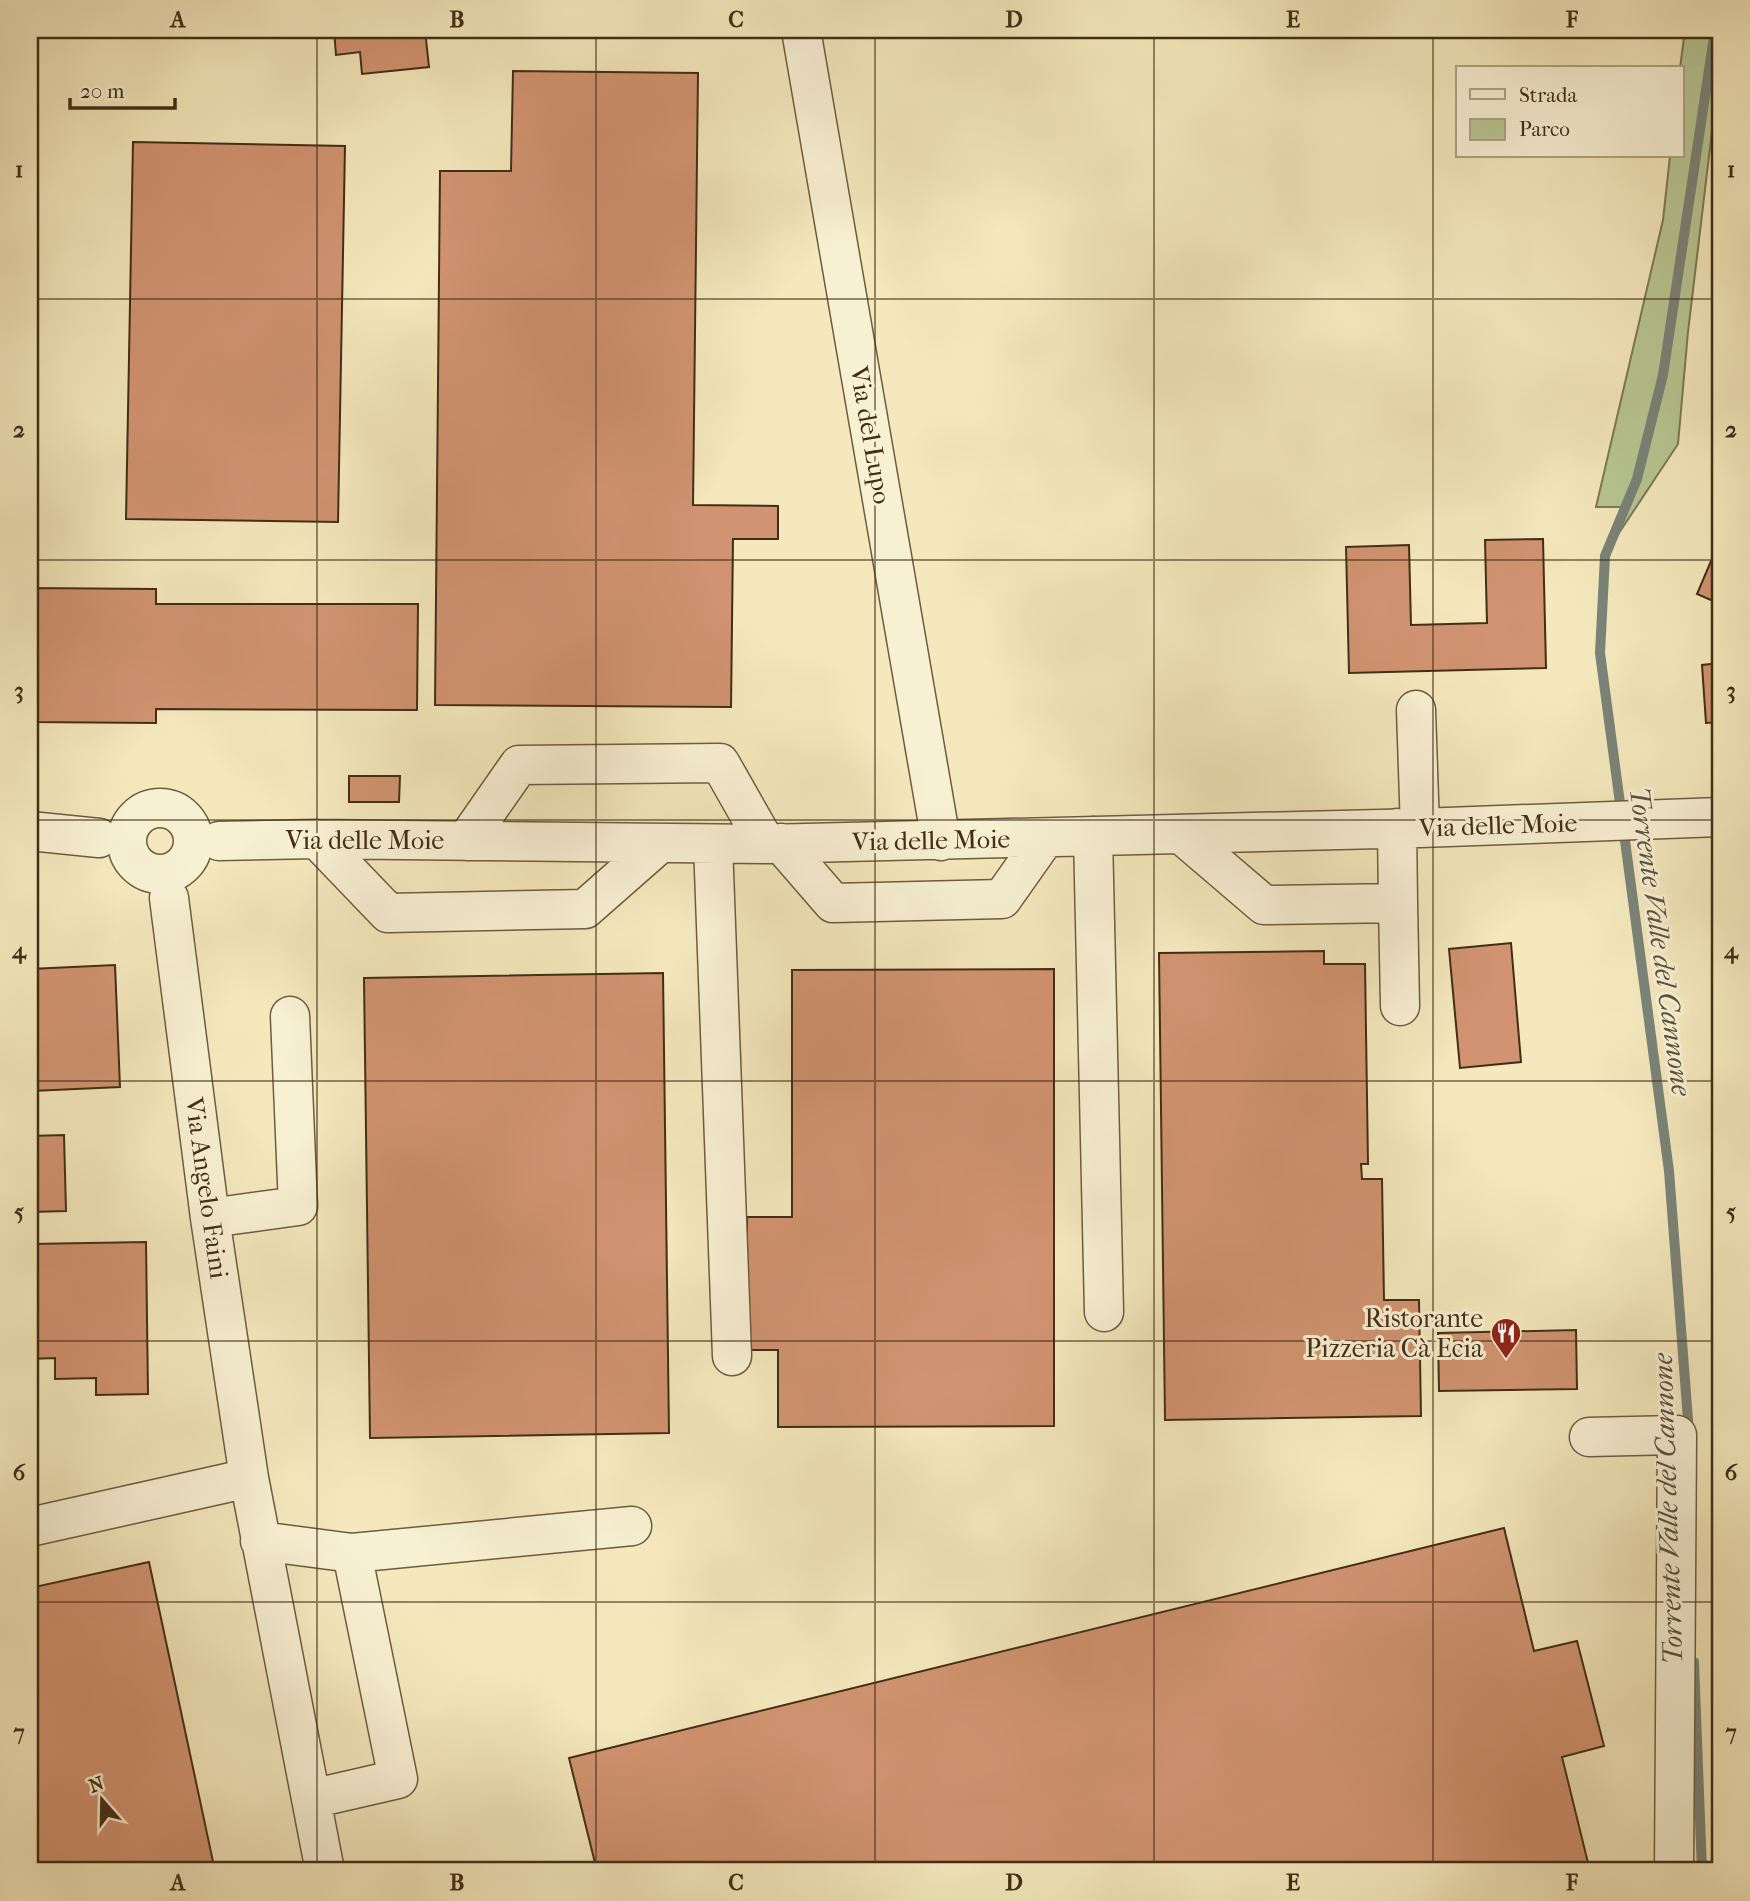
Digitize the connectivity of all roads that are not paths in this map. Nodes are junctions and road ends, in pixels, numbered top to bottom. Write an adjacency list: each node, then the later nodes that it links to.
1 (801, 30): 11 (street, Via del Lupo)
2 (1416, 710): 4 (street)
3 (1720, 817): 4 (street, Via delle Moie)
4 (1408, 828): 6 (street, Via delle Moie); 18 (street)
5 (30, 831): 16 (street, Via delle Moie)
6 (1181, 834): 7 (street, Via delle Moie); 18 (street)
7 (1093, 836): 8 (street, Via delle Moie); 22 (street)
8 (1045, 838): 11 (street, Via delle Moie); 14 (street)
9 (317, 839): 10 (street, Via delle Moie); 12 (street); 15 (street, Via delle Moie)
10 (466, 841): 12 (street, Via delle Moie); 14 (street)
11 (941, 841): 14 (street, Via delle Moie)
12 (659, 844): 13 (street, Via delle Moie)
13 (713, 844): 14 (street, Via delle Moie); 23 (street)
14 (774, 844)
15 (197, 846): 16 (street, Via delle Moie); 16 (street); 17 (street)
16 (125, 847): 17 (street)
17 (169, 898): 21 (street, Via Angelo Faini)
18 (1398, 903): 19 (street)
19 (1400, 1006)
20 (290, 1016): 21 (street)
21 (210, 1218): 25 (street, Via Angelo Faini)
22 (1104, 1312)
23 (732, 1356)
24 (1589, 1437): 32 (street)
25 (249, 1478): 26 (street); 28 (street, Via Angelo Faini)
26 (30, 1527)
27 (632, 1527): 29 (street)
28 (260, 1541): 29 (street); 30 (street, Via Angelo Faini)
29 (352, 1553): 30 (street)
30 (311, 1799): 31 (street, Via Angelo Faini)
31 (325, 1871)
32 (1674, 1871)

